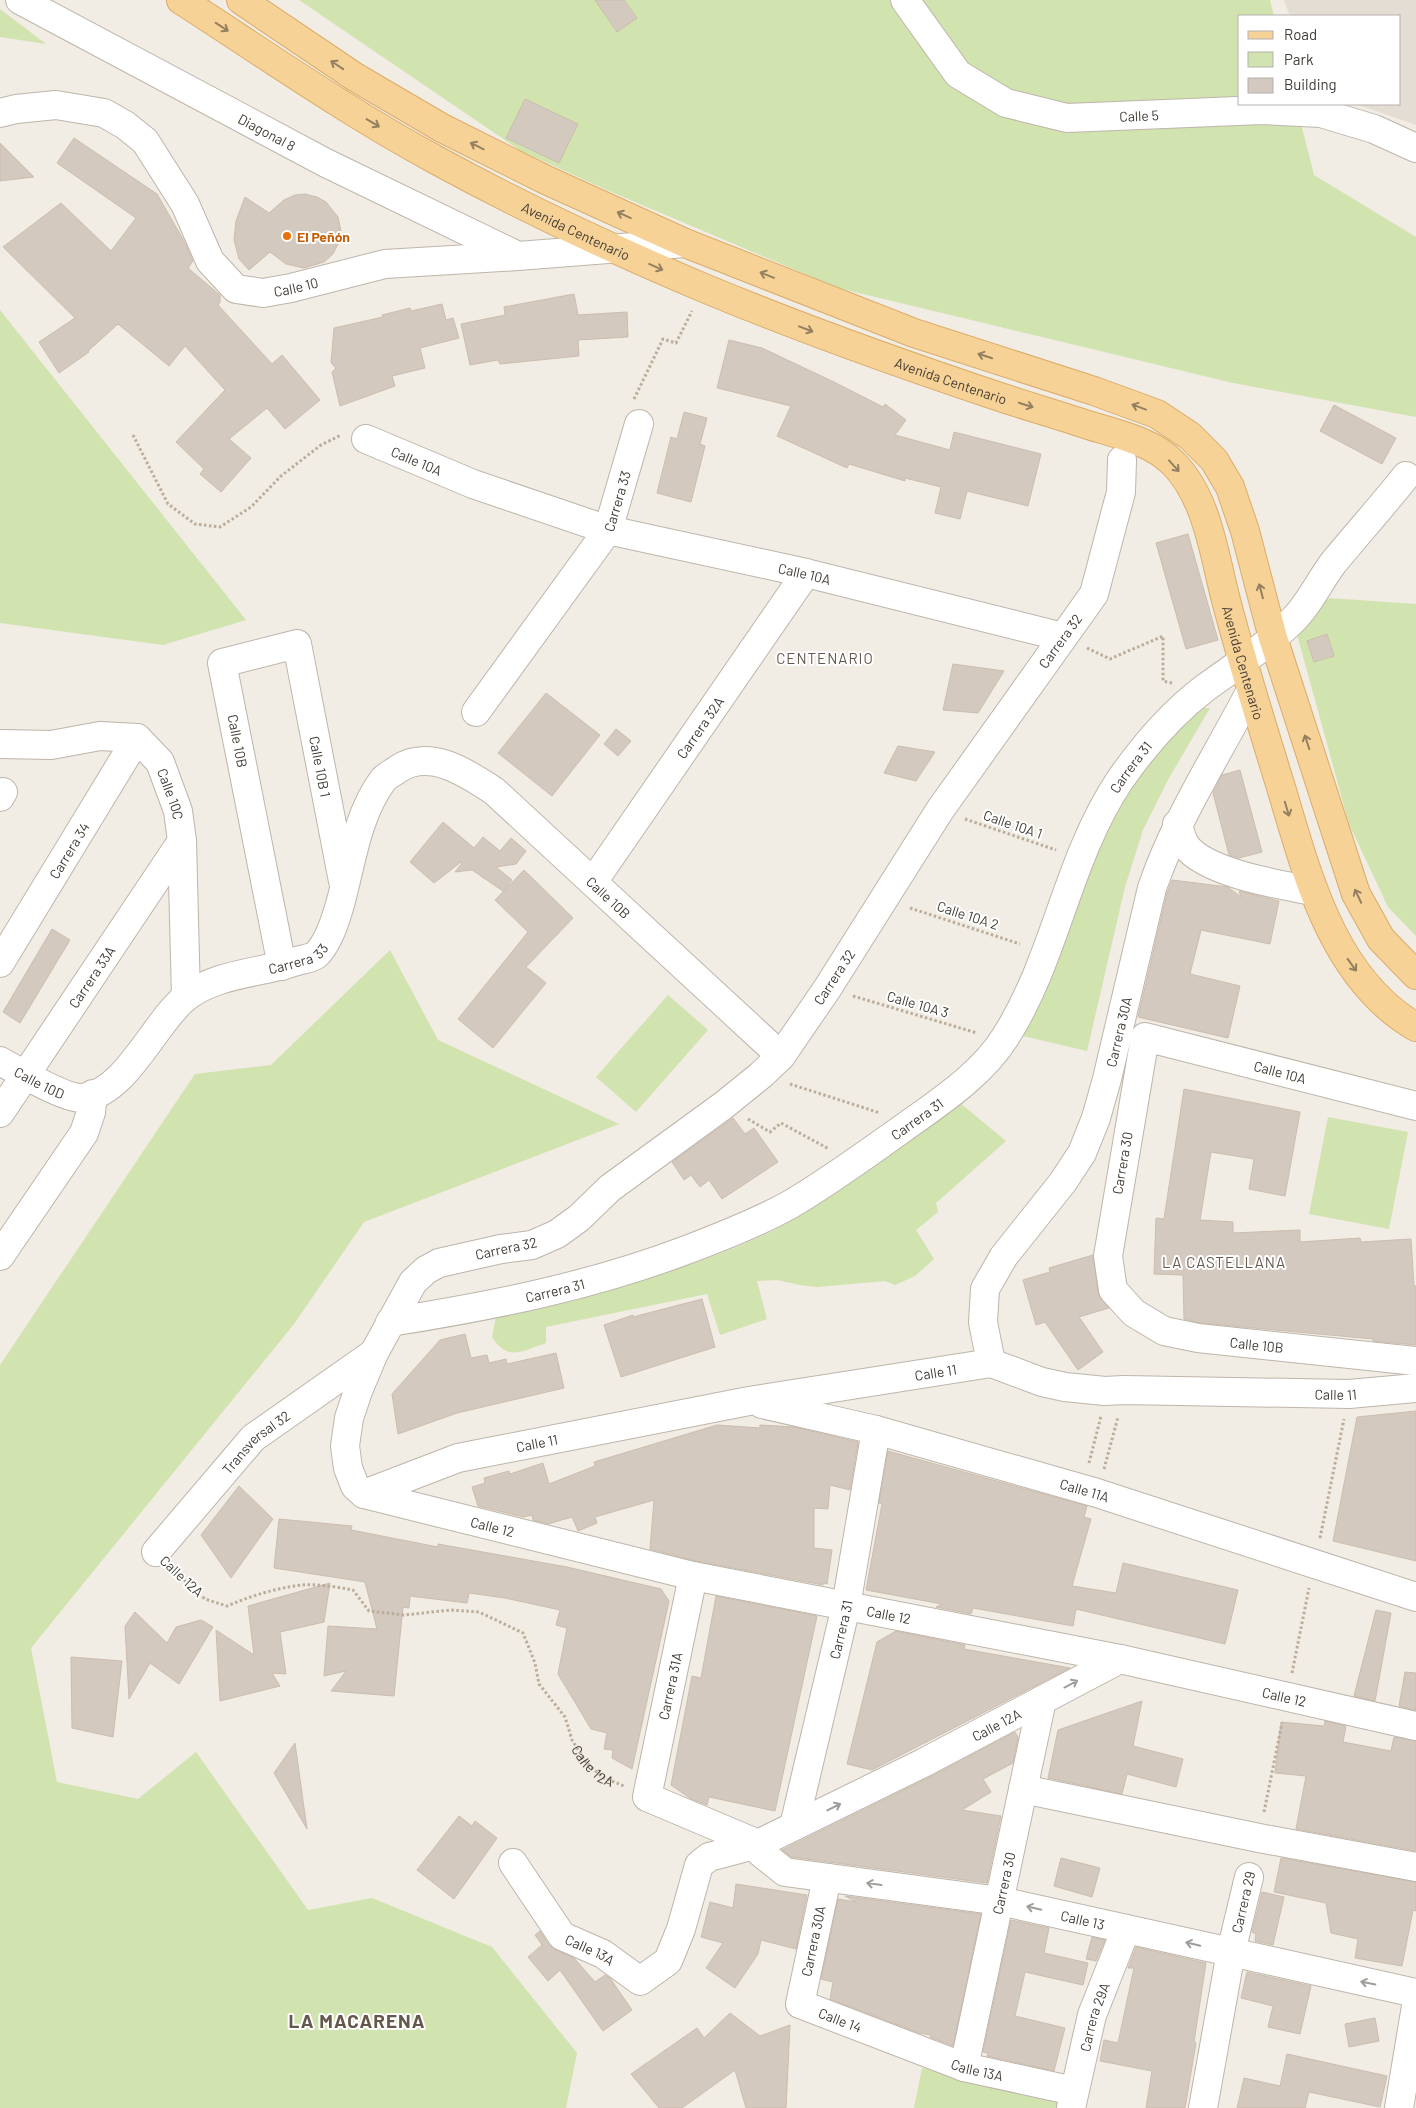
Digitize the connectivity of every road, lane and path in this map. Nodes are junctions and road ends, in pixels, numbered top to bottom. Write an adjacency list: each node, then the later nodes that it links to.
1 (10, 0): 6 (street)
2 (20, 0): 11 (street, Diagonal 8)
3 (181, 0): 10 (main road, Avenida Centenario, one-way to 10)
4 (241, 0): 9 (main road, one-way to 4)
5 (905, 0): 8 (street, Calle 5)
6 (0, 2)
7 (0, 113): 11 (street, Calle 10)
8 (1416, 148)
9 (685, 243): 10 (street, Calle 10); 18 (main road, one-way to 9)
10 (611, 247): 11 (street, Calle 10); 12 (main road, Avenida Centenario, one-way to 12)
11 (518, 256)
12 (703, 288): 13 (path); 19 (main road, Avenida Centenario, one-way to 19)
13 (639, 424): 20 (street, Carrera 33)
14 (133, 435): 15 (path)
15 (366, 438): 20 (street, Calle 10A)
16 (1122, 460): 22 (street, Carrera 32)
17 (1406, 476): 23 (street)
18 (1230, 487): 19 (main road); 23 (main road, one-way to 18)
19 (1196, 500): 24 (main road, Avenida Centenario)
20 (608, 530): 21 (street, Calle 10A); 28 (street, Carrera 33)
21 (806, 573): 22 (street, Calle 10A); 36 (street, Carrera 32A)
22 (1063, 637): 26 (path); 32 (street, Carrera 32)
23 (1274, 638): 24 (street); 43 (main road, one-way to 23)
24 (1242, 662): 26 (street, Carrera 31); 27 (main road, Avenida Centenario)
25 (222, 663): 37 (street, Calle 10B 1); 42 (street, Calle 10B)
26 (1202, 690): 35 (street, Carrera 31)
27 (1250, 690): 33 (street, Carrera 30A); 38 (main road, Avenida Centenario, one-way to 38)
28 (476, 712)
29 (137, 738): 30 (street); 34 (street, Calle 10C); 41 (street, Carrera 34)
30 (0, 744)
31 (424, 760): 36 (street, Calle 10B); 37 (street, Carrera 33)
32 (940, 810): 35 (path, Calle 10A 1); 39 (street, Carrera 32)
33 (1177, 824): 38 (street); 63 (street, Carrera 30A)
34 (182, 841): 45 (street, Calle 10C); 52 (street, Carrera 33A)
35 (1080, 859): 40 (street, Carrera 31)
36 (593, 882): 49 (street, Calle 10B)
37 (345, 888): 42 (street, Carrera 33)
38 (1313, 891): 46 (main road, Avenida Centenario, one-way to 46)
39 (883, 900): 40 (path, Calle 10A 2); 44 (street, Carrera 32)
40 (1046, 953): 48 (street, Carrera 31)
41 (0, 962)
42 (282, 966): 45 (street, Carrera 33)
43 (1416, 974)
44 (827, 989): 48 (path, Calle 10A 3); 49 (street, Carrera 32)
45 (186, 997): 53 (street, Carrera 33)
46 (1416, 1027)
47 (1145, 1037): 55 (street, Calle 10A); 60 (street, Carrera 30)
48 (1004, 1040): 57 (street, Carrera 31)
49 (781, 1056): 51 (street, Carrera 32)
50 (0, 1061): 52 (street, Calle 10D)
51 (761, 1075): 54 (street, Carrera 32); 57 (path)
52 (24, 1076): 53 (street, Calle 10D); 56 (street, Carrera 33A)
53 (87, 1096): 59 (street)
54 (724, 1105): 58 (path); 61 (street, Carrera 32)
55 (1416, 1106)
56 (0, 1112)
57 (910, 1122): 58 (street, Carrera 31)
58 (854, 1163): 61 (street, Carrera 31)
59 (0, 1256)
60 (1113, 1290): 62 (street, Calle 10B)
61 (381, 1338): 70 (street); 72 (street, Transversal 32)
62 (1416, 1361)
63 (991, 1363): 65 (street, Calle 11); 66 (street, Calle 11)
64 (1416, 1388): 65 (street, Calle 11)
65 (1115, 1390): 69 (path); 69 (path)
66 (748, 1401): 67 (street, Calle 11A); 68 (street, Calle 11)
67 (876, 1430): 69 (street, Calle 11A); 75 (street, Carrera 31)
68 (458, 1458): 70 (street, Calle 11); 71 (street)
69 (1089, 1491): 74 (street, Calle 11A)
70 (364, 1494): 71 (street, Calle 12)
71 (435, 1512): 73 (street, Calle 12)
72 (156, 1552): 81 (path, Calle 12A)
73 (693, 1576): 75 (street, Calle 12); 81 (street, Carrera 31A)
74 (1416, 1597)
75 (846, 1606): 76 (street, Calle 12); 82 (street, Carrera 31)
76 (1120, 1659): 77 (street, Calle 12); 78 (street, Calle 12A, one-way to 76)
77 (1288, 1696): 79 (street, Calle 12); 83 (path)
78 (1042, 1700): 80 (street, Carrera 30); 82 (street, Calle 12A, one-way to 78)
79 (1416, 1726)
80 (1023, 1789): 83 (street); 89 (street, Carrera 30)
81 (647, 1797): 84 (street)
82 (794, 1826): 84 (street, Calle 12A)
83 (1259, 1838): 86 (street)
84 (758, 1844): 85 (street, Calle 13A); 88 (street, Calle 13)
85 (513, 1863)
86 (1416, 1867)
87 (1249, 1877): 91 (street, Carrera 29)
88 (827, 1878): 89 (street, Calle 13, one-way to 88); 93 (street, Carrera 30A)
89 (1000, 1900): 90 (street, Calle 13, one-way to 89); 96 (street, Carrera 30)
90 (1126, 1928): 91 (street, Calle 13, one-way to 90); 97 (street, Carrera 29A)
91 (1231, 1952): 92 (street, Calle 13, one-way to 91); 98 (street, Carrera 29)
92 (1416, 1993)
93 (800, 2004): 95 (street, Calle 14)
94 (1416, 2006): 99 (street)
95 (882, 2037): 96 (street, Calle 13A)
96 (964, 2068): 97 (street, Calle 13A)
97 (1073, 2100)
98 (1203, 2108)
99 (1399, 2108)

